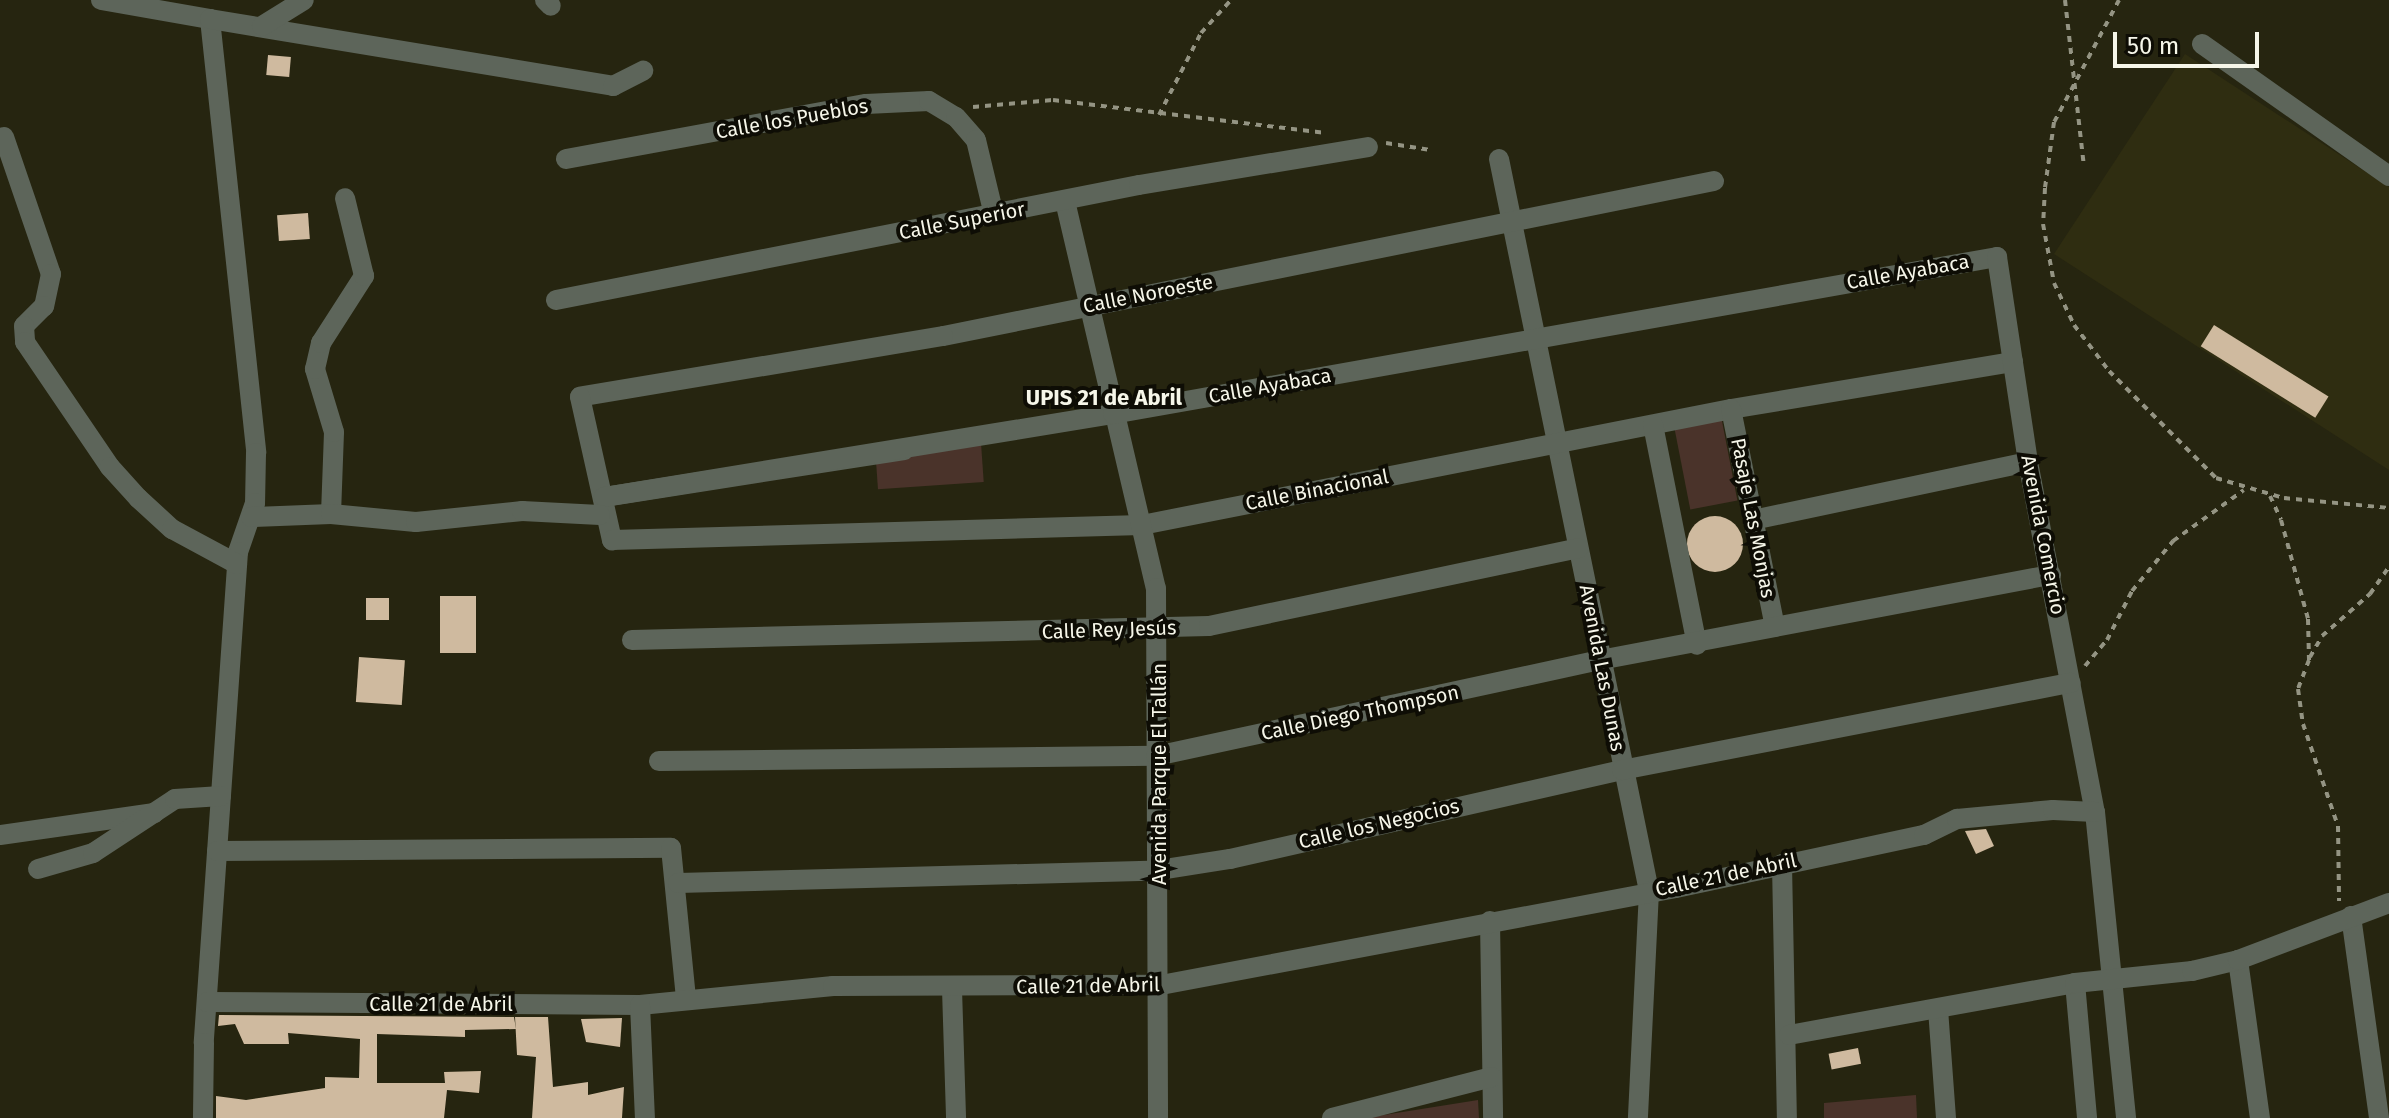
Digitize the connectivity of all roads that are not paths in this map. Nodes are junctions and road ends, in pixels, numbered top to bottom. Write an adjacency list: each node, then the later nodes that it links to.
1 (101, 0): 3 (street)
2 (304, 0): 4 (street)
3 (210, 19): 4 (street); 30 (street)
4 (262, 26): 6 (street)
5 (2202, 44): 11 (street)
6 (643, 71)
7 (4, 137): 34 (street)
8 (1371, 144): 14 (street, Calle Superior)
9 (566, 159): 15 (street, Calle los Pueblos)
10 (1499, 159): 16 (street, Avenida Las Dunas)
11 (2389, 176)
12 (1714, 181): 16 (street, Calle Noroeste)
13 (345, 198): 29 (street)
14 (1065, 201): 15 (street, Calle Superior); 19 (street, Avenida Parque El Tallán)
15 (994, 215): 18 (street, Calle Superior)
16 (1512, 222): 19 (street, Calle Noroeste); 20 (street, Avenida Las Dunas)
17 (1997, 257): 20 (street, Calle Ayabaca); 21 (street, Avenida Comercio)
18 (556, 300)
19 (1088, 305): 23 (street, Avenida Parque El Tallán); 28 (street, Calle Noroeste)
20 (1536, 338): 23 (street, Calle Ayabaca); 25 (street, Avenida Las Dunas)
21 (2013, 362): 22 (street, Calle Binacional); 27 (street, Avenida Comercio)
22 (1731, 409): 24 (street, Calle Binacional); 31 (street, Pasaje Las Monjas)
23 (1113, 414): 28 (street, Calle Ayabaca); 32 (street, Avenida Parque El Tallán)
24 (1653, 425): 25 (street, Calle Binacional); 39 (street)
25 (1558, 442): 32 (street, Calle Binacional); 33 (street, Avenida Las Dunas)
26 (904, 450): 28 (street)
27 (2028, 462): 31 (street); 35 (street, Avenida Comercio)
28 (602, 506): 29 (street); 32 (street, Calle Binacional)
29 (331, 514): 30 (street)
30 (251, 517): 34 (street)
31 (1753, 520): 36 (street, Pasaje Las Monjas)
32 (1142, 525): 37 (street, Avenida Parque El Tallán)
33 (1578, 548): 37 (street, Calle Rey Jesús); 40 (street, Avenida Las Dunas)
34 (237, 564): 45 (street)
35 (2051, 575): 36 (street, Calle Diego Thompson); 41 (street, Avenida Comercio)
36 (1775, 627): 39 (street, Calle Diego Thompson)
37 (1158, 630): 38 (street, Calle Rey Jesús); 42 (street, Avenida Parque El Tallán)
38 (632, 640)
39 (1697, 645): 40 (street, Calle Diego Thompson)
40 (1600, 660): 42 (street, Calle Diego Thompson); 44 (street, Avenida Las Dunas)
41 (2071, 683): 44 (street, Calle los Negocios); 46 (street, Avenida Comercio)
42 (1156, 756): 43 (street, Calle Diego Thompson); 52 (street, Avenida Parque El Tallán)
43 (659, 761)
44 (1622, 770): 52 (street, Calle los Negocios); 54 (street, Avenida Las Dunas)
45 (221, 796): 47 (street); 49 (street)
46 (2095, 812): 50 (street, Calle 21 de Abril); 59 (street, Avenida Comercio)
47 (154, 813): 48 (street); 51 (street)
48 (0, 835)
49 (217, 851): 53 (street); 64 (street)
50 (1782, 864): 54 (street, Calle 21 de Abril); 67 (street)
51 (38, 869)
52 (1159, 870): 53 (street, Calle los Negocios); 61 (street, Avenida Parque El Tallán)
53 (678, 883): 63 (street)
54 (1649, 891): 57 (street, Calle 21 de Abril); 75 (street, Avenida Las Dunas)
55 (2389, 903): 56 (street)
56 (2346, 918): 58 (street); 81 (street)
57 (1490, 921): 61 (street, Calle 21 de Abril); 68 (street)
58 (2238, 960): 59 (street); 80 (street)
59 (2110, 979): 60 (street); 79 (street, Avenida Comercio)
60 (2075, 983): 66 (street); 78 (street)
61 (1161, 985): 62 (street, Calle 21 de Abril); 72 (street, Avenida Parque El Tallán)
62 (952, 989): 63 (street, Calle 21 de Abril); 71 (street)
63 (686, 999): 65 (street, Calle 21 de Abril)
64 (207, 1002): 65 (street, Calle 21 de Abril); 69 (street)
65 (640, 1005): 70 (street)
66 (1938, 1009): 67 (street); 77 (street)
67 (1789, 1035): 76 (street)
68 (1492, 1077): 73 (street); 74 (street)
69 (203, 1118)
70 (645, 1118)
71 (956, 1118)
72 (1158, 1118)
73 (1332, 1118)
74 (1493, 1118)
75 (1638, 1118)
76 (1787, 1118)
77 (1946, 1118)
78 (2087, 1118)
79 (2126, 1118)
80 (2260, 1118)
81 (2379, 1118)

